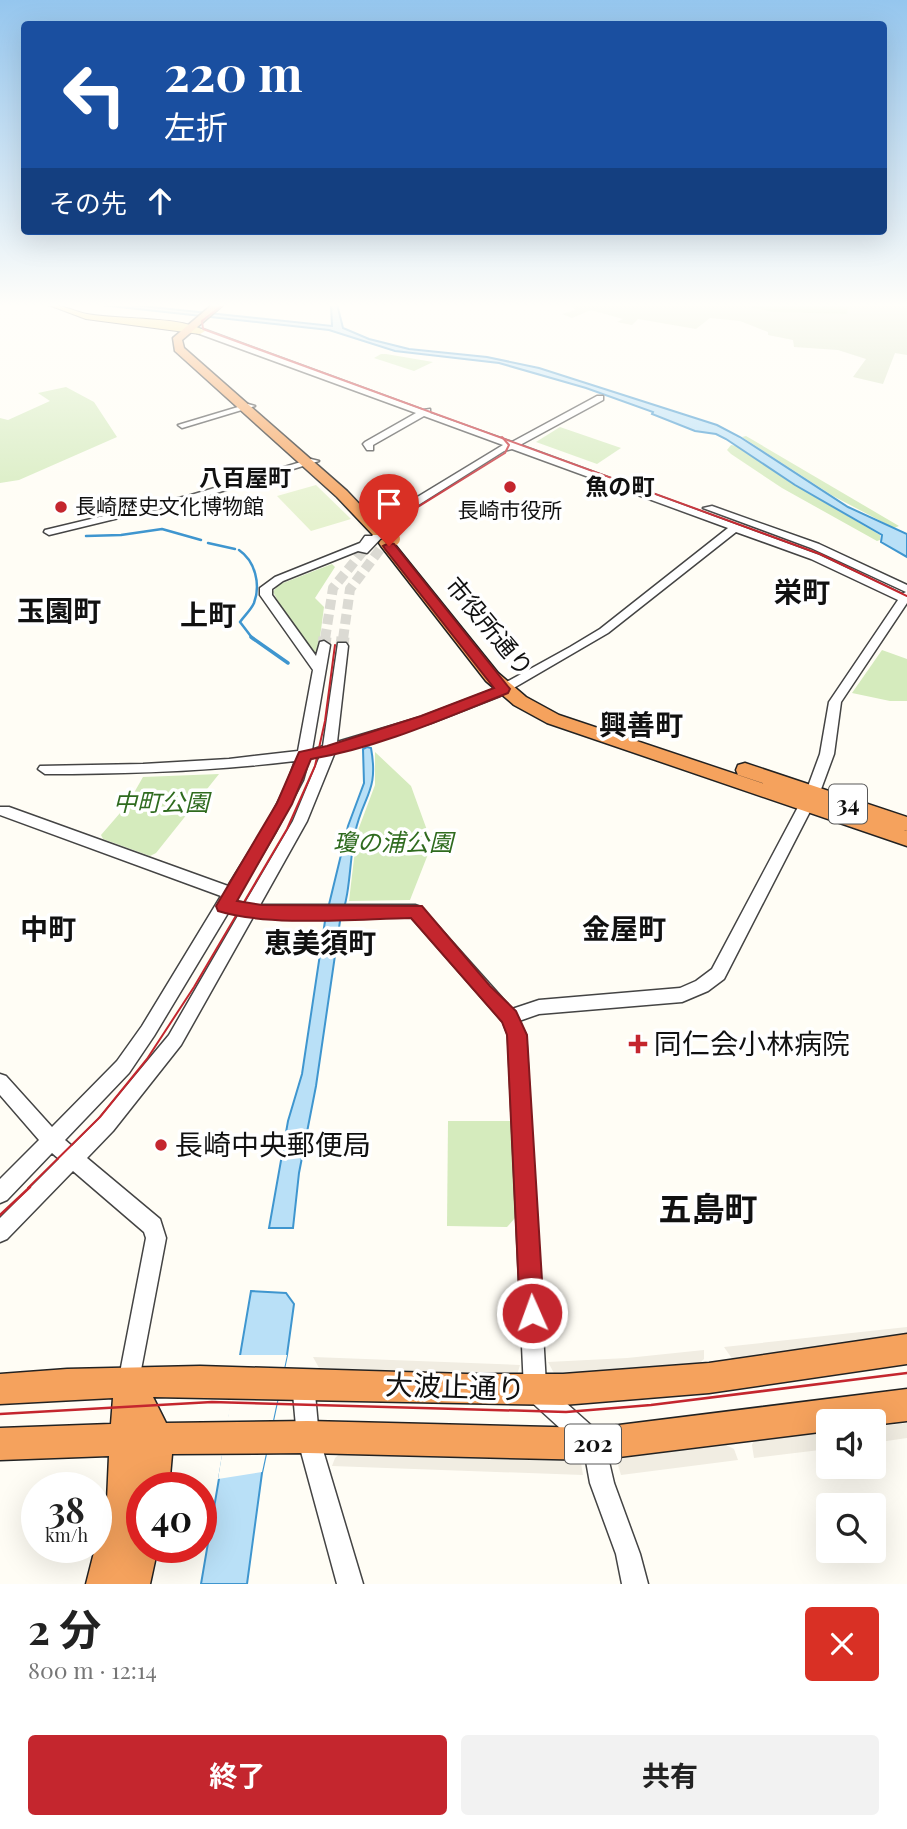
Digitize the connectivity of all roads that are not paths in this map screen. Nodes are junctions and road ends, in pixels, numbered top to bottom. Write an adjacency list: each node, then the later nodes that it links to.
1 (214, 378): 7 (highway, 市役所通り / 34)
2 (332, 378): 5 (street)
3 (353, 378): 4 (street)
4 (384, 389): 5 (street); 8 (street)
5 (374, 393): 8 (street)
6 (600, 398): 12 (street)
7 (249, 407): 9 (street); 14 (highway, 市役所通り / 34)
8 (428, 410): 10 (street); 11 (street); 13 (street)
9 (182, 425)
10 (485, 427): 11 (street); 12 (street)
11 (474, 432): 12 (street)
12 (518, 443): 15 (street); 17 (street); 18 (street)
13 (370, 448)
14 (312, 462): 16 (street); 17 (highway, 市役所通り / 34)
15 (739, 524): 19 (street); 23 (street)
16 (49, 532)
17 (382, 534): 22 (street); 23 (highway, 市役所通り / 34)
18 (363, 551)
19 (907, 596): 27 (street)
20 (324, 645): 22 (street)
21 (342, 646): 24 (street)
22 (320, 670): 25 (street)
23 (507, 686): 24 (street); 27 (highway, 市役所通り / 34)
24 (328, 751): 25 (street); 32 (street)
25 (304, 755): 26 (street); 31 (street)
26 (45, 769)
27 (810, 798): 29 (highway, 市役所通り / 34); 30 (highway, 市役所通り / 34); 33 (street)
28 (4, 811): 31 (street)
29 (907, 824)
30 (907, 838)
31 (228, 900): 32 (street); 35 (street)
32 (248, 911): 33 (street); 36 (street)
33 (509, 1017): 43 (street)
34 (0, 1082): 35 (street)
35 (52, 1141): 36 (street); 37 (street)
36 (73, 1159): 38 (street); 40 (street)
37 (0, 1193)
38 (0, 1232)
39 (907, 1349): 43 (highway, 大波止通り / 202)
40 (130, 1383): 41 (highway, 大波止通り / 202); 42 (highway, 大波止通り / 202); 46 (highway)
41 (295, 1383): 43 (highway, 大波止通り / 202); 45 (street)
42 (0, 1390)
43 (536, 1390): 48 (street)
44 (907, 1405): 48 (highway, 大波止通り / 202)
45 (308, 1437): 46 (highway, 大波止通り / 202); 48 (highway, 大波止通り / 202); 53 (street)
46 (143, 1439): 47 (highway, 大波止通り / 202); 49 (highway); 51 (highway)
47 (0, 1444)
48 (594, 1444): 54 (street)
49 (150, 1472)
50 (138, 1563): 52 (highway)
51 (103, 1584)
52 (133, 1584)
53 (351, 1584)
54 (635, 1584)

